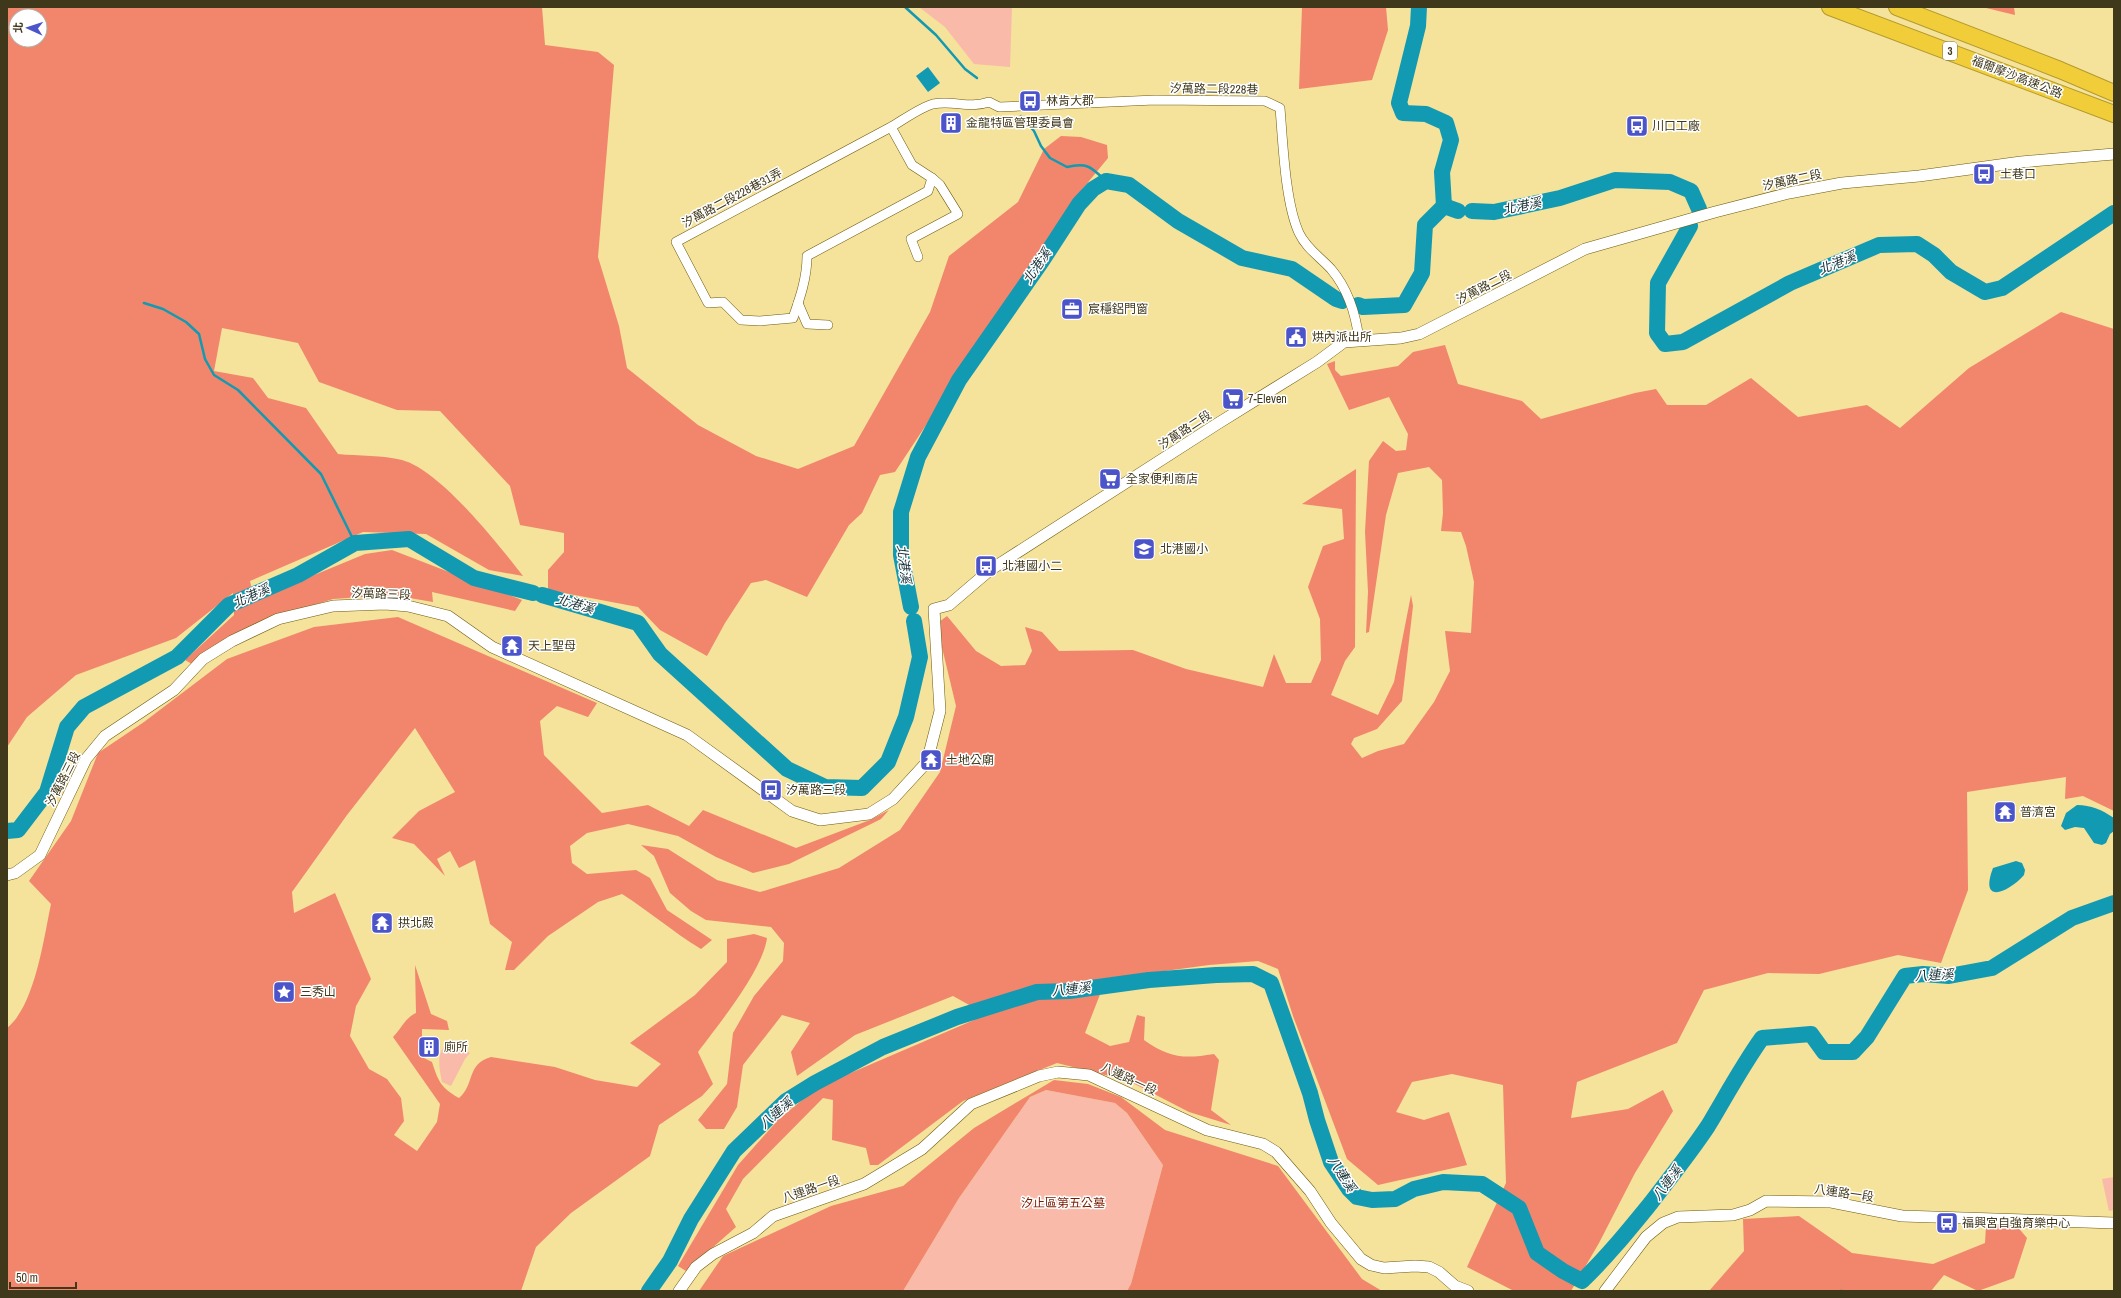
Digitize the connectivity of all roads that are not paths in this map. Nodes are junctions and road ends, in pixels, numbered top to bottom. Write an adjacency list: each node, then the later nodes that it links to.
1 (1830, 7): 5 (highway, 福爾摩沙高速公路 / 3)
2 (1897, 7): 3 (highway, 福爾摩沙高速公路 / 3)
3 (2114, 93)
4 (1014, 106): 6 (street, 汐萬路二段228巷31弄); 12 (street, 汐萬路二段228巷)
5 (2114, 114)
6 (891, 126): 8 (street); 10 (street, 汐萬路二段228巷31弄)
7 (2114, 154): 12 (street, 汐萬路二段)
8 (932, 178): 9 (street); 10 (street, 汐萬路二段228巷31弄)
9 (918, 257)
10 (798, 303): 11 (street)
11 (828, 325)
12 (1359, 340): 13 (street, 汐萬路二段)
13 (934, 609): 14 (street, 汐萬路三段)
14 (7, 875)
15 (2114, 1223): 18 (street, 八連路一段)
16 (680, 1291): 17 (street, 八連路一段)
17 (1468, 1291)
18 (1605, 1291)

